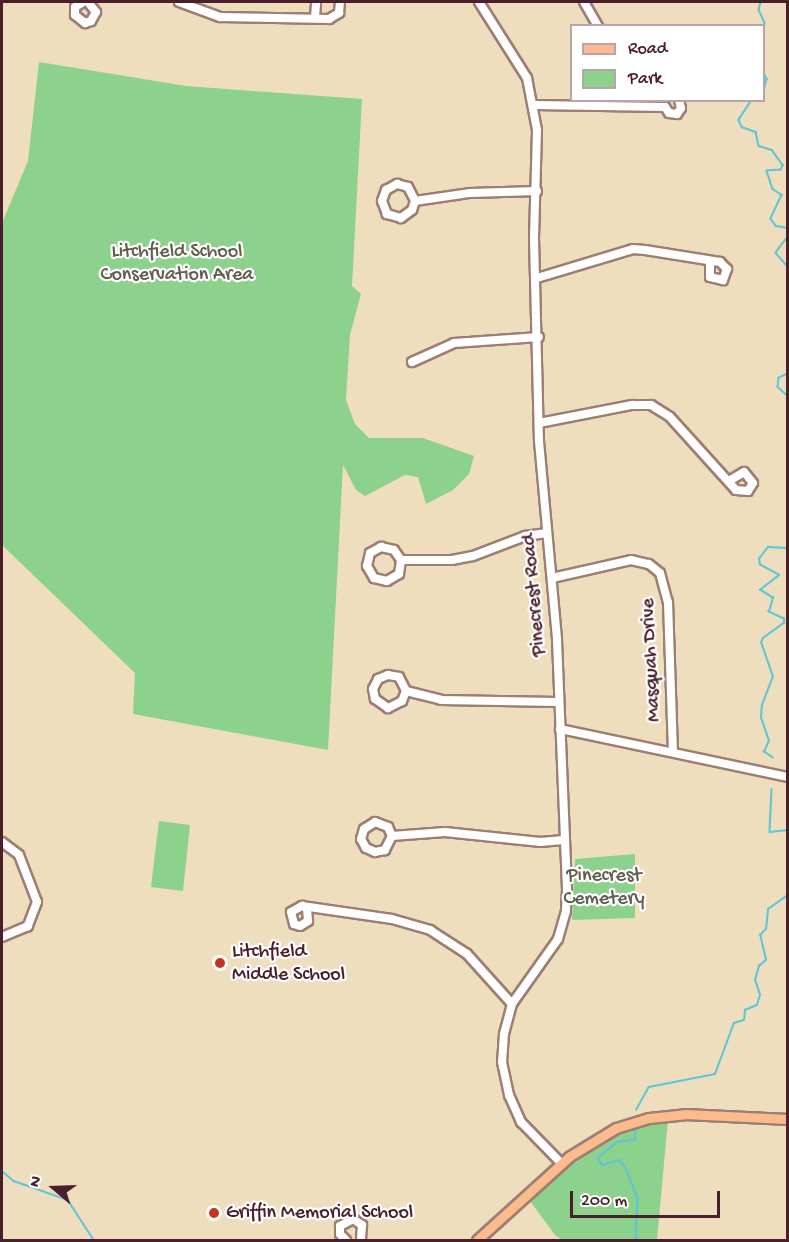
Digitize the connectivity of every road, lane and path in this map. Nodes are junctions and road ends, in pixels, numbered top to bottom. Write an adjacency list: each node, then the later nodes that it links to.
1 (83, 2): 7 (street)
2 (179, 2): 8 (street)
3 (316, 2): 8 (street)
4 (340, 2): 8 (street)
5 (479, 2): 13 (street, Pinecrest Road)
6 (584, 2): 9 (street)
7 (95, 3)
8 (315, 18)
9 (597, 24)
10 (680, 102): 12 (street)
11 (614, 103): 12 (street); 13 (street)
12 (666, 104)
13 (534, 105): 14 (street, Pinecrest Road)
14 (537, 191): 15 (street); 17 (street, Pinecrest Road)
15 (415, 201): 15 (street)
16 (710, 261): 17 (street)
17 (537, 278): 18 (street, Pinecrest Road)
18 (539, 337): 19 (street); 20 (street, Pinecrest Road)
19 (412, 362)
20 (539, 423): 21 (street); 22 (street, Pinecrest Road)
21 (729, 481)
22 (547, 533): 23 (street); 24 (street, Pinecrest Road)
23 (401, 560): 23 (street)
24 (552, 578): 26 (street, Pinecrest Road); 28 (street, Masquah Drive)
25 (406, 692): 25 (street); 26 (street)
26 (558, 702): 27 (street, Pinecrest Road)
27 (560, 729): 28 (street); 31 (street, Pinecrest Road)
28 (673, 752): 29 (street)
29 (788, 777)
30 (392, 836): 30 (street); 31 (street)
31 (564, 840): 35 (street, Pinecrest Road)
32 (2, 843): 34 (street)
33 (307, 909): 35 (street)
34 (2, 937)
35 (512, 1005): 37 (street, Pinecrest Road)
36 (788, 1119): 37 (main road)
37 (561, 1163): 40 (main road)
38 (345, 1240): 39 (street)
39 (361, 1240)
40 (477, 1240)

